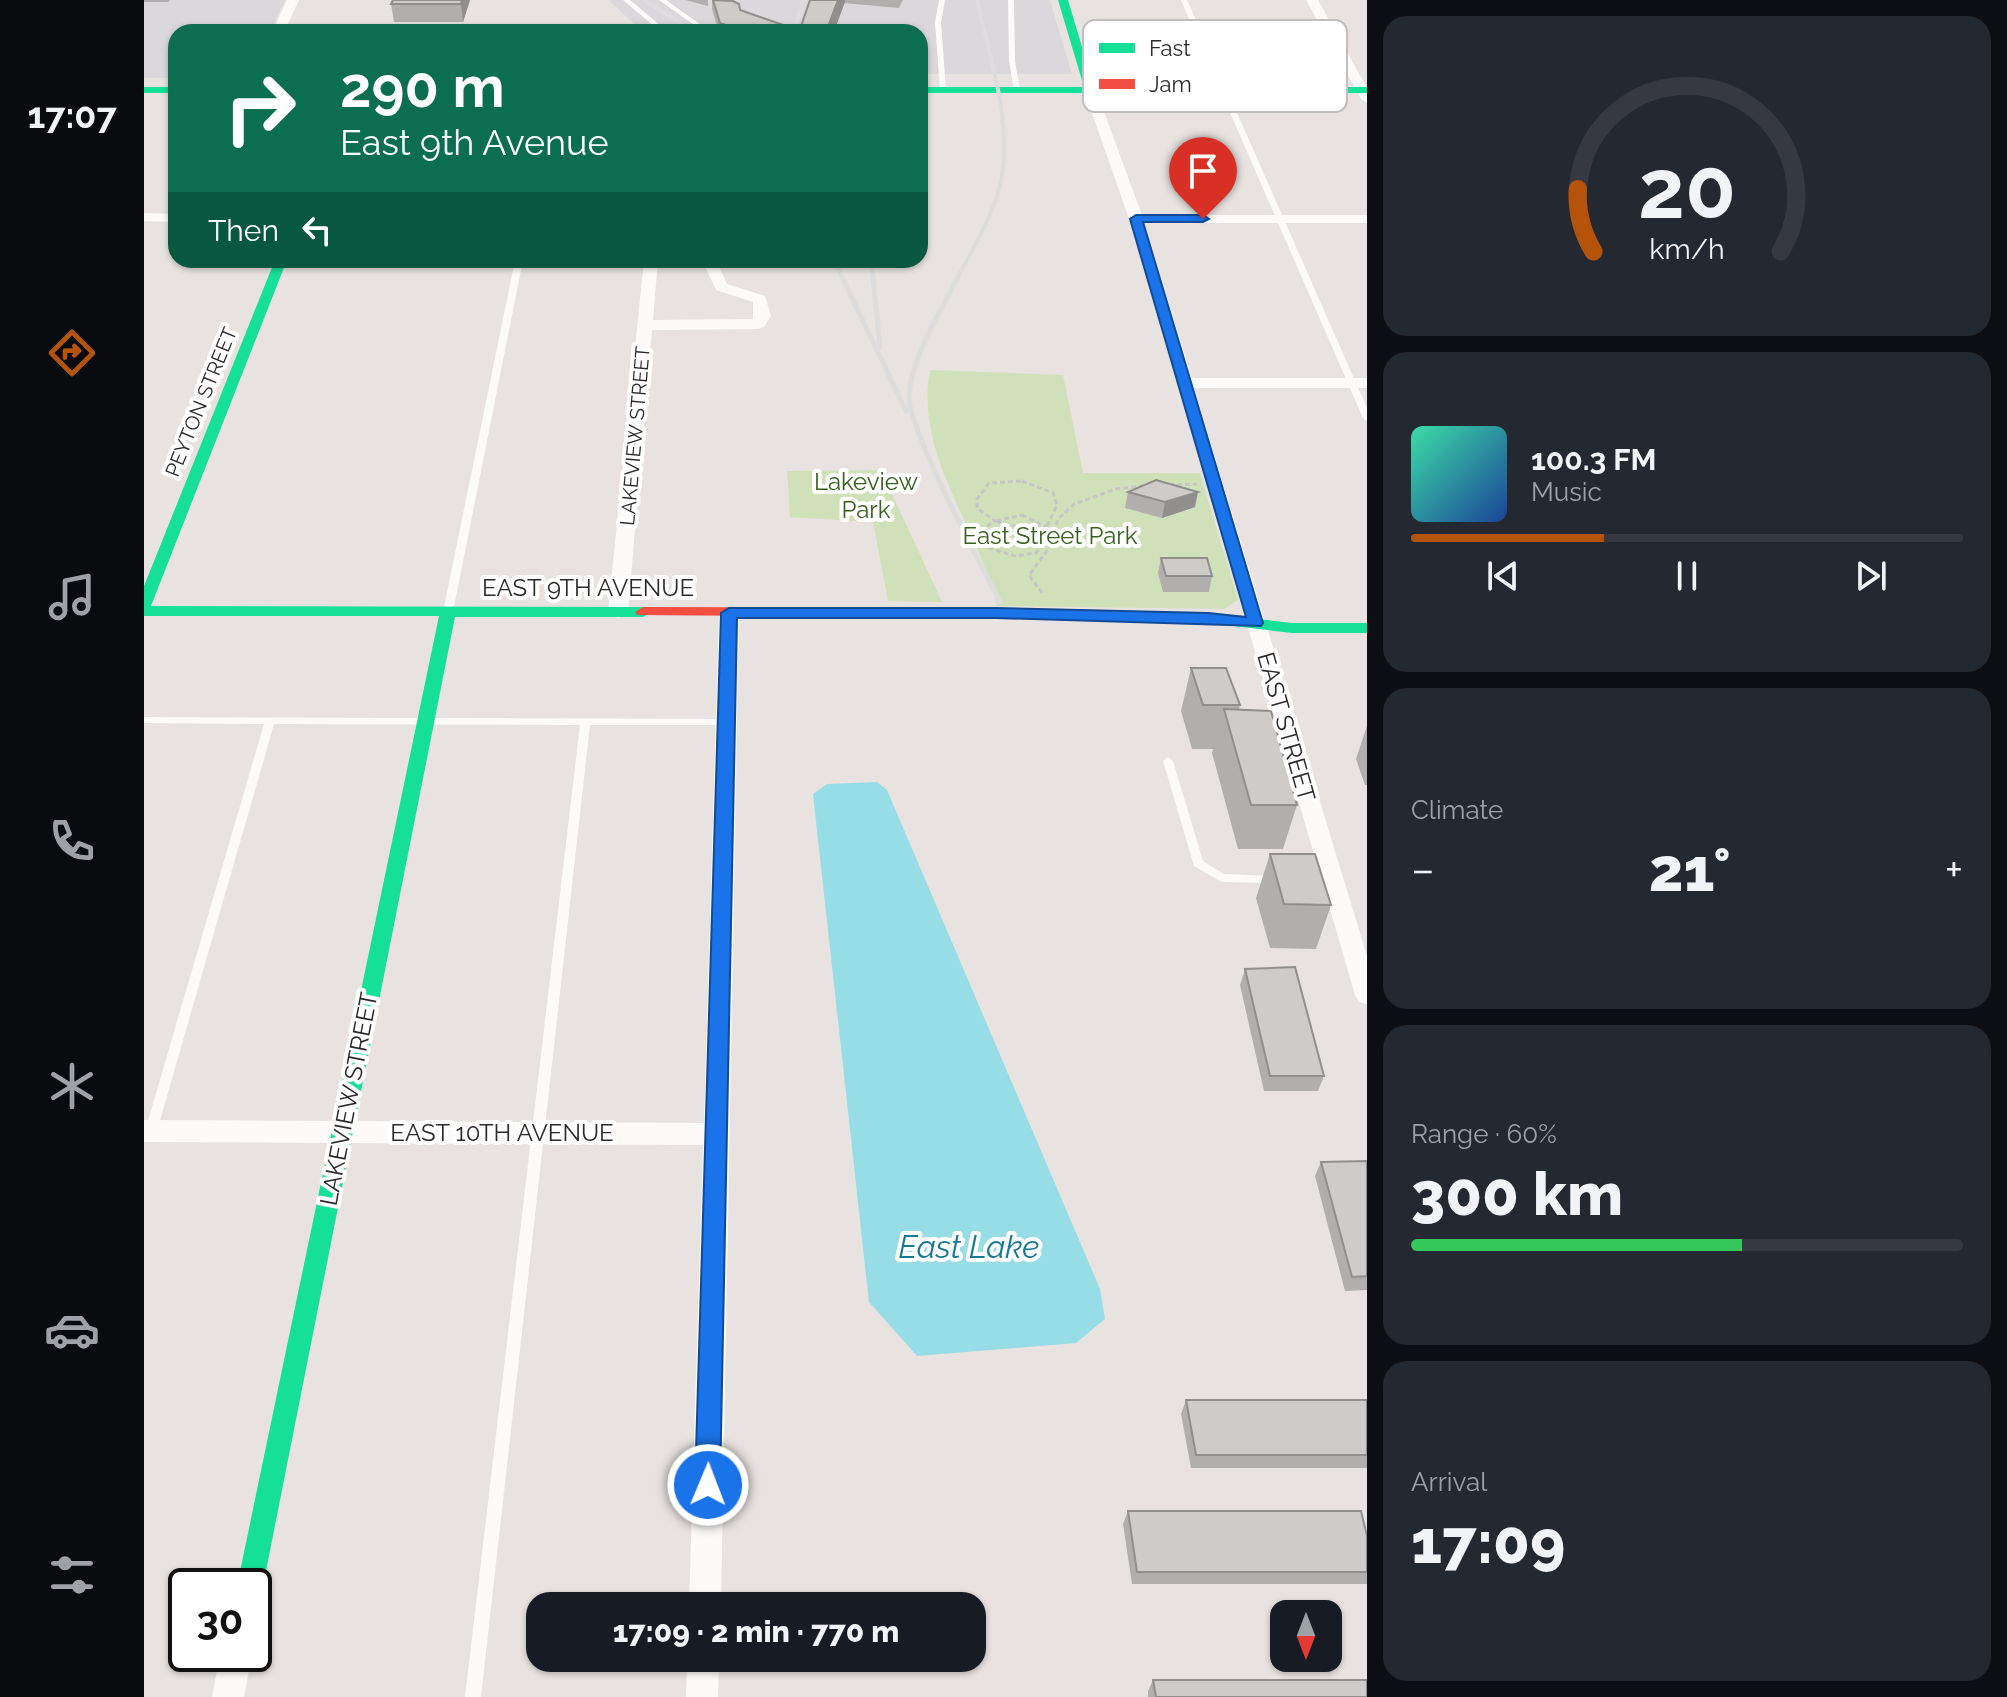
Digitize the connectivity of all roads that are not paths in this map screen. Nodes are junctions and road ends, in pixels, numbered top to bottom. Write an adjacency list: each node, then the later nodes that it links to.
1 (293, 0): 11 (street)
2 (626, 0): 12 (lane)
3 (662, 0): 13 (lane)
4 (942, 0): 19 (lane)
5 (1011, 0): 20 (lane)
6 (1063, 0): 15 (street, EAST STREET)
7 (1184, 0): 9 (lane)
8 (1312, 0): 10 (street)
9 (1192, 20)
10 (1323, 20)
11 (282, 24)
12 (655, 24)
13 (696, 24)
14 (1347, 62): 22 (street)
15 (1083, 67)
16 (144, 90): 17 (street)
17 (168, 90)
18 (928, 90): 19 (street)
19 (943, 90): 20 (street)
20 (1017, 90): 21 (street)
21 (1083, 90)
22 (1365, 93)
23 (1098, 112): 27 (street, EAST STREET)
24 (1233, 112): 28 (lane)
25 (144, 217): 26 (street)
26 (168, 218)
27 (1136, 219): 28 (street); 35 (street, EAST STREET)
28 (1281, 219): 29 (street); 36 (lane)
29 (1367, 219)
30 (278, 268): 38 (street, PEYTON STREET)
31 (517, 268): 39 (lane)
32 (650, 268): 34 (street, LAKEVIEW STREET)
33 (713, 268): 34 (street)
34 (645, 325): 40 (street, LAKEVIEW STREET)
35 (1184, 383): 36 (street); 42 (street, EAST STREET)
36 (1360, 383): 37 (lane)
37 (1367, 418)
38 (144, 608): 39 (street, EAST 9TH AVENUE)
39 (448, 612): 40 (street, EAST 9TH AVENUE); 46 (street, LAKEVIEW STREET)
40 (618, 612): 41 (street, EAST 9TH AVENUE)
41 (729, 613): 42 (street, EAST 9TH AVENUE); 48 (street)
42 (1255, 623): 43 (street, EAST 9TH AVENUE); 51 (street, EAST STREET)
43 (1367, 628)
44 (144, 720): 45 (lane)
45 (270, 721): 46 (lane); 53 (lane)
46 (426, 721): 47 (lane); 54 (street, LAKEVIEW STREET)
47 (585, 722): 48 (lane); 55 (lane)
48 (726, 722): 56 (street)
49 (1168, 761): 50 (lane)
50 (1282, 880)
51 (1358, 935): 52 (street, EAST STREET)
52 (1367, 995)
53 (147, 1131): 54 (street, EAST 10TH AVENUE)
54 (342, 1132): 55 (street, EAST 10TH AVENUE); 57 (street, LAKEVIEW STREET)
55 (539, 1133): 56 (street, EAST 10TH AVENUE); 62 (lane)
56 (716, 1134): 58 (street)
57 (254, 1568)
58 (705, 1592)
59 (233, 1672): 61 (street)
60 (703, 1672): 63 (street)
61 (228, 1697)
62 (473, 1697)
63 (702, 1697)

